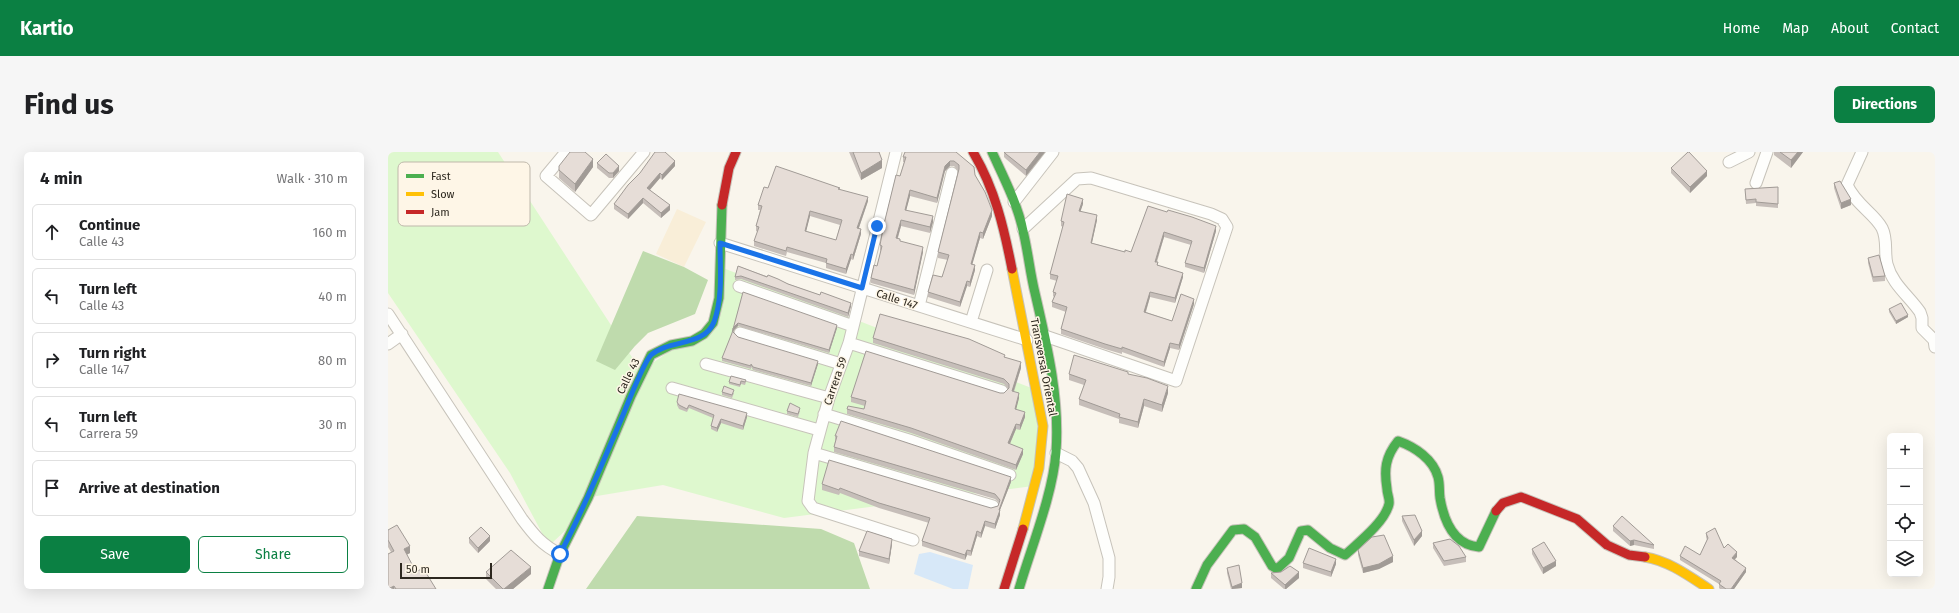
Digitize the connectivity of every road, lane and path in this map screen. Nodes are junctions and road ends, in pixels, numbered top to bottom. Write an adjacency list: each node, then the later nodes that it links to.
1 (566, 152): 2 (street)
2 (644, 152)
3 (736, 152): 16 (main road, Calle 43)
4 (896, 152): 19 (street, Carrera 59)
5 (973, 152): 27 (main road, Transversal Oriental)
6 (992, 152): 14 (main road, Transversal Oriental)
7 (1053, 152): 14 (street)
8 (1749, 152): 11 (street)
9 (1767, 152): 13 (street)
10 (1862, 152): 30 (street)
11 (1729, 162)
12 (952, 173): 20 (street)
13 (1756, 183)
14 (1014, 202): 15 (main road, Transversal Oriental)
15 (1023, 229): 26 (main road, Transversal Oriental); 26 (street)
16 (720, 243): 19 (street, Calle 147); 43 (main road, Calle 43)
17 (987, 270): 22 (street)
18 (739, 286): 23 (street)
19 (862, 288): 20 (street, Calle 147); 23 (street, Carrera 59)
20 (918, 306): 22 (street, Calle 147)
21 (388, 314): 25 (street)
22 (972, 322): 27 (street, Calle 147)
23 (853, 326): 28 (street, Carrera 59)
24 (740, 333): 32 (street)
25 (402, 334): 29 (street); 43 (street)
26 (1045, 336): 39 (main road, Transversal Oriental)
27 (1027, 340): 45 (main road, Transversal Oriental)
28 (849, 343): 32 (street, Carrera 59); 34 (street)
29 (388, 344)
30 (1935, 347)
31 (706, 364): 35 (street)
32 (841, 364): 35 (street, Carrera 59)
33 (672, 388): 37 (street)
34 (1002, 391)
35 (829, 398): 36 (street, Carrera 59)
36 (824, 414): 37 (street, Carrera 59); 40 (street)
37 (820, 430): 38 (street, Carrera 59)
38 (814, 452): 41 (street); 42 (street, Carrera 59)
39 (1056, 453): 46 (main road, Transversal Oriental); 47 (street)
40 (1010, 475)
41 (993, 506)
42 (914, 540)
43 (560, 554): 44 (main road, Calle 43)
44 (548, 589)
45 (1004, 589)
46 (1020, 589)
47 (1107, 589)
48 (1196, 589): 49 (main road)
49 (1709, 589)

